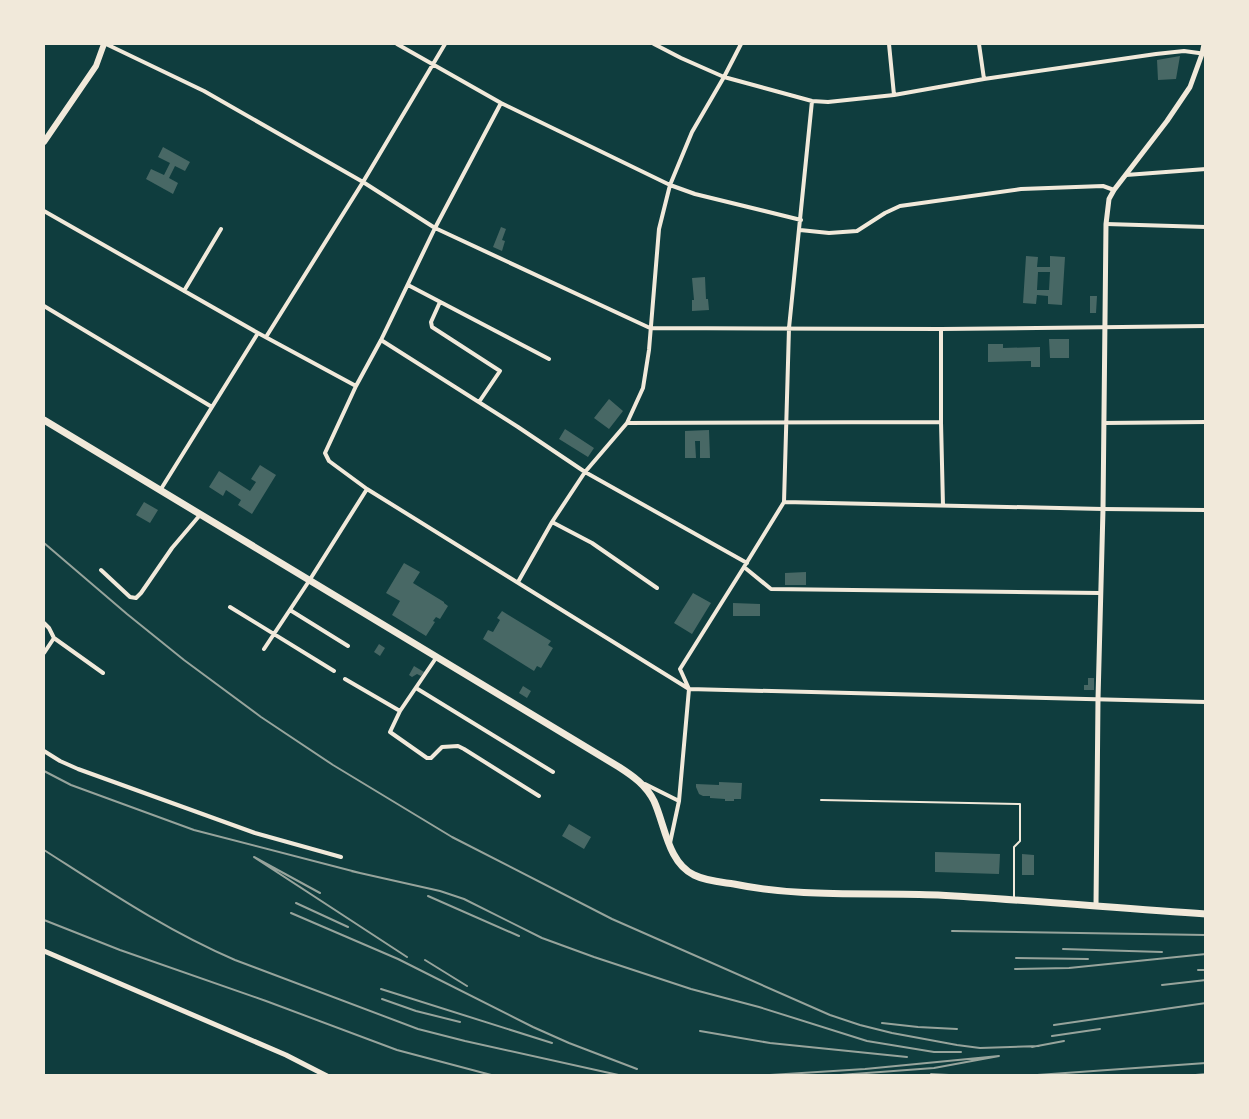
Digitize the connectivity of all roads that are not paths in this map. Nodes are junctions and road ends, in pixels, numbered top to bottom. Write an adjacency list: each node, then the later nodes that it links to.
1 (105, 44): 16 (main road); 19 (street)
2 (397, 44): 10 (street)
3 (445, 44): 10 (street)
4 (654, 44): 11 (street)
5 (741, 44): 11 (street)
6 (889, 44): 13 (street)
7 (979, 44): 12 (street)
8 (1204, 44): 9 (street)
9 (1204, 54): 12 (street); 18 (street)
10 (434, 63): 15 (street); 19 (street)
11 (724, 77): 14 (street); 20 (street)
12 (984, 79): 13 (street)
13 (894, 95): 14 (street)
14 (812, 101): 23 (street)
15 (501, 103): 20 (street); 26 (street)
16 (44, 142)
17 (1206, 169): 18 (street)
18 (1126, 175): 21 (street)
19 (363, 182): 26 (street); 39 (street)
20 (670, 185): 23 (street); 35 (street)
21 (1114, 190): 24 (street); 28 (street)
22 (44, 211): 30 (street)
23 (801, 220): 28 (street)
24 (1106, 224): 25 (street); 34 (street)
25 (1206, 227)
26 (435, 228): 29 (street); 35 (street)
27 (220, 229): 30 (street)
28 (800, 230): 36 (street)
29 (408, 285): 31 (street); 40 (street)
30 (184, 291): 38 (street)
31 (440, 302): 41 (street); 43 (street)
32 (44, 306): 44 (street)
33 (1206, 326): 34 (street)
34 (1105, 327): 37 (street); 50 (street)
35 (650, 328): 36 (street); 48 (street)
36 (789, 328): 37 (street); 49 (street)
37 (941, 329): 46 (street)
38 (258, 333): 39 (street); 44 (street)
39 (266, 337): 42 (street)
40 (381, 340): 42 (street); 43 (street)
41 (549, 359)
42 (356, 386): 52 (street)
43 (479, 402): 51 (street)
44 (212, 407): 53 (street)
45 (44, 420): 53 (main road)
46 (941, 422): 49 (street); 55 (street)
47 (1206, 422): 50 (street)
48 (627, 423): 49 (street); 51 (street)
49 (786, 423): 54 (street)
50 (1104, 423): 56 (street)
51 (585, 472): 59 (street); 60 (street)
52 (367, 489): 62 (street); 63 (street)
53 (161, 490): 58 (main road)
54 (784, 502): 55 (street); 60 (street)
55 (944, 506): 56 (street)
56 (1103, 509): 57 (street); 65 (street)
57 (1206, 510)
58 (200, 514): 61 (street); 62 (main road)
59 (552, 522): 63 (street); 64 (street)
60 (746, 565): 65 (street); 79 (street)
61 (101, 570)
62 (309, 581): 67 (street); 74 (main road)
63 (518, 582): 79 (street)
64 (657, 588)
65 (1100, 594): 80 (street)
66 (230, 607): 69 (street)
67 (290, 610): 69 (street); 71 (street)
68 (44, 622): 70 (street)
69 (274, 634): 72 (street); 75 (street)
70 (54, 638): 73 (street); 76 (street)
71 (348, 646)
72 (264, 649)
73 (44, 653)
74 (437, 657): 78 (street); 85 (main road)
75 (334, 671)
76 (103, 673)
77 (345, 679): 82 (street)
78 (416, 688): 82 (street); 84 (street)
79 (689, 689): 80 (street); 88 (street)
80 (1098, 699): 81 (street); 92 (street)
81 (1206, 702)
82 (400, 711): 86 (street)
83 (44, 751): 90 (street)
84 (553, 772)
85 (641, 782): 88 (street); 89 (main road)
86 (539, 796)
87 (821, 800): 91 (lane)
88 (679, 801): 89 (street)
89 (670, 845): 91 (main road)
90 (342, 857)
91 (1014, 901): 92 (main road)
92 (1096, 906): 93 (main road)
93 (1206, 914)
94 (44, 951): 95 (street)
95 (327, 1076)

